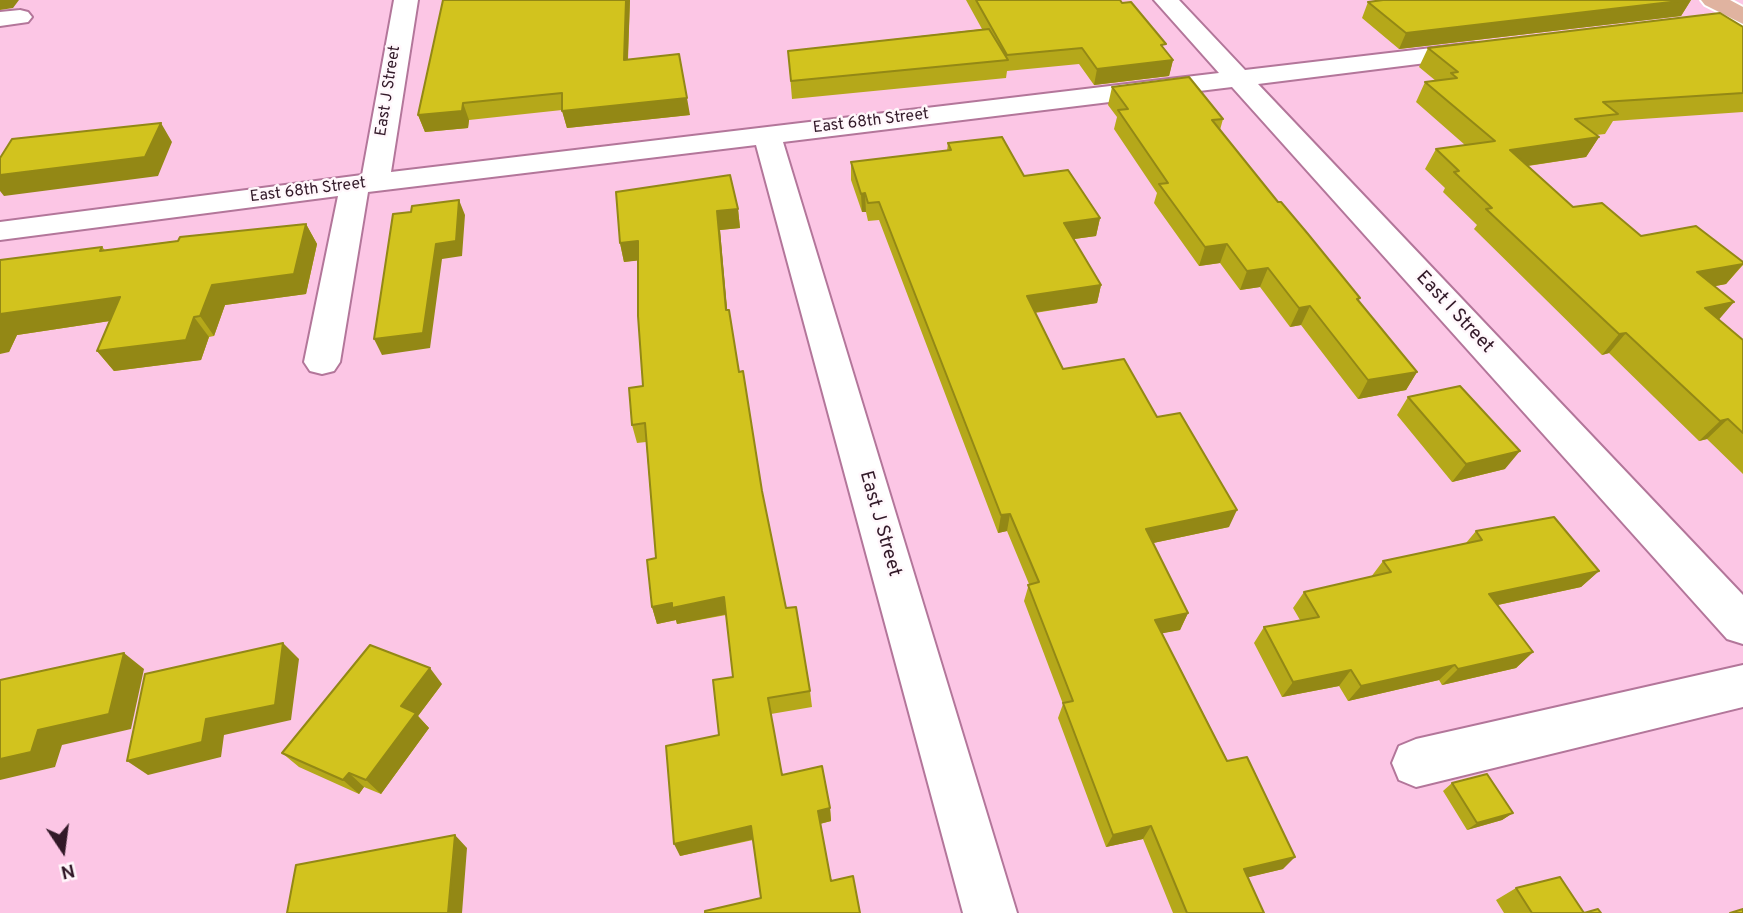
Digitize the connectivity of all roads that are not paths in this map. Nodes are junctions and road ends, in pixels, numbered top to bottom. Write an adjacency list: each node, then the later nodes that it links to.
1 (407, 0): 8 (street, East J Street)
2 (1166, 0): 6 (street, East I Street)
3 (1708, 11): 4 (street)
4 (1743, 18)
5 (1498, 48): 6 (street, East 68th Street)
6 (1240, 79): 7 (street, East 68th Street); 11 (street, East I Street)
7 (767, 134): 8 (street, East 68th Street); 14 (street, East J Street)
8 (365, 184): 9 (street, East 68th Street); 10 (street, East J Street)
9 (0, 231)
10 (322, 362)
11 (1743, 625)
12 (1743, 686): 13 (street)
13 (1416, 763)
14 (990, 913)

